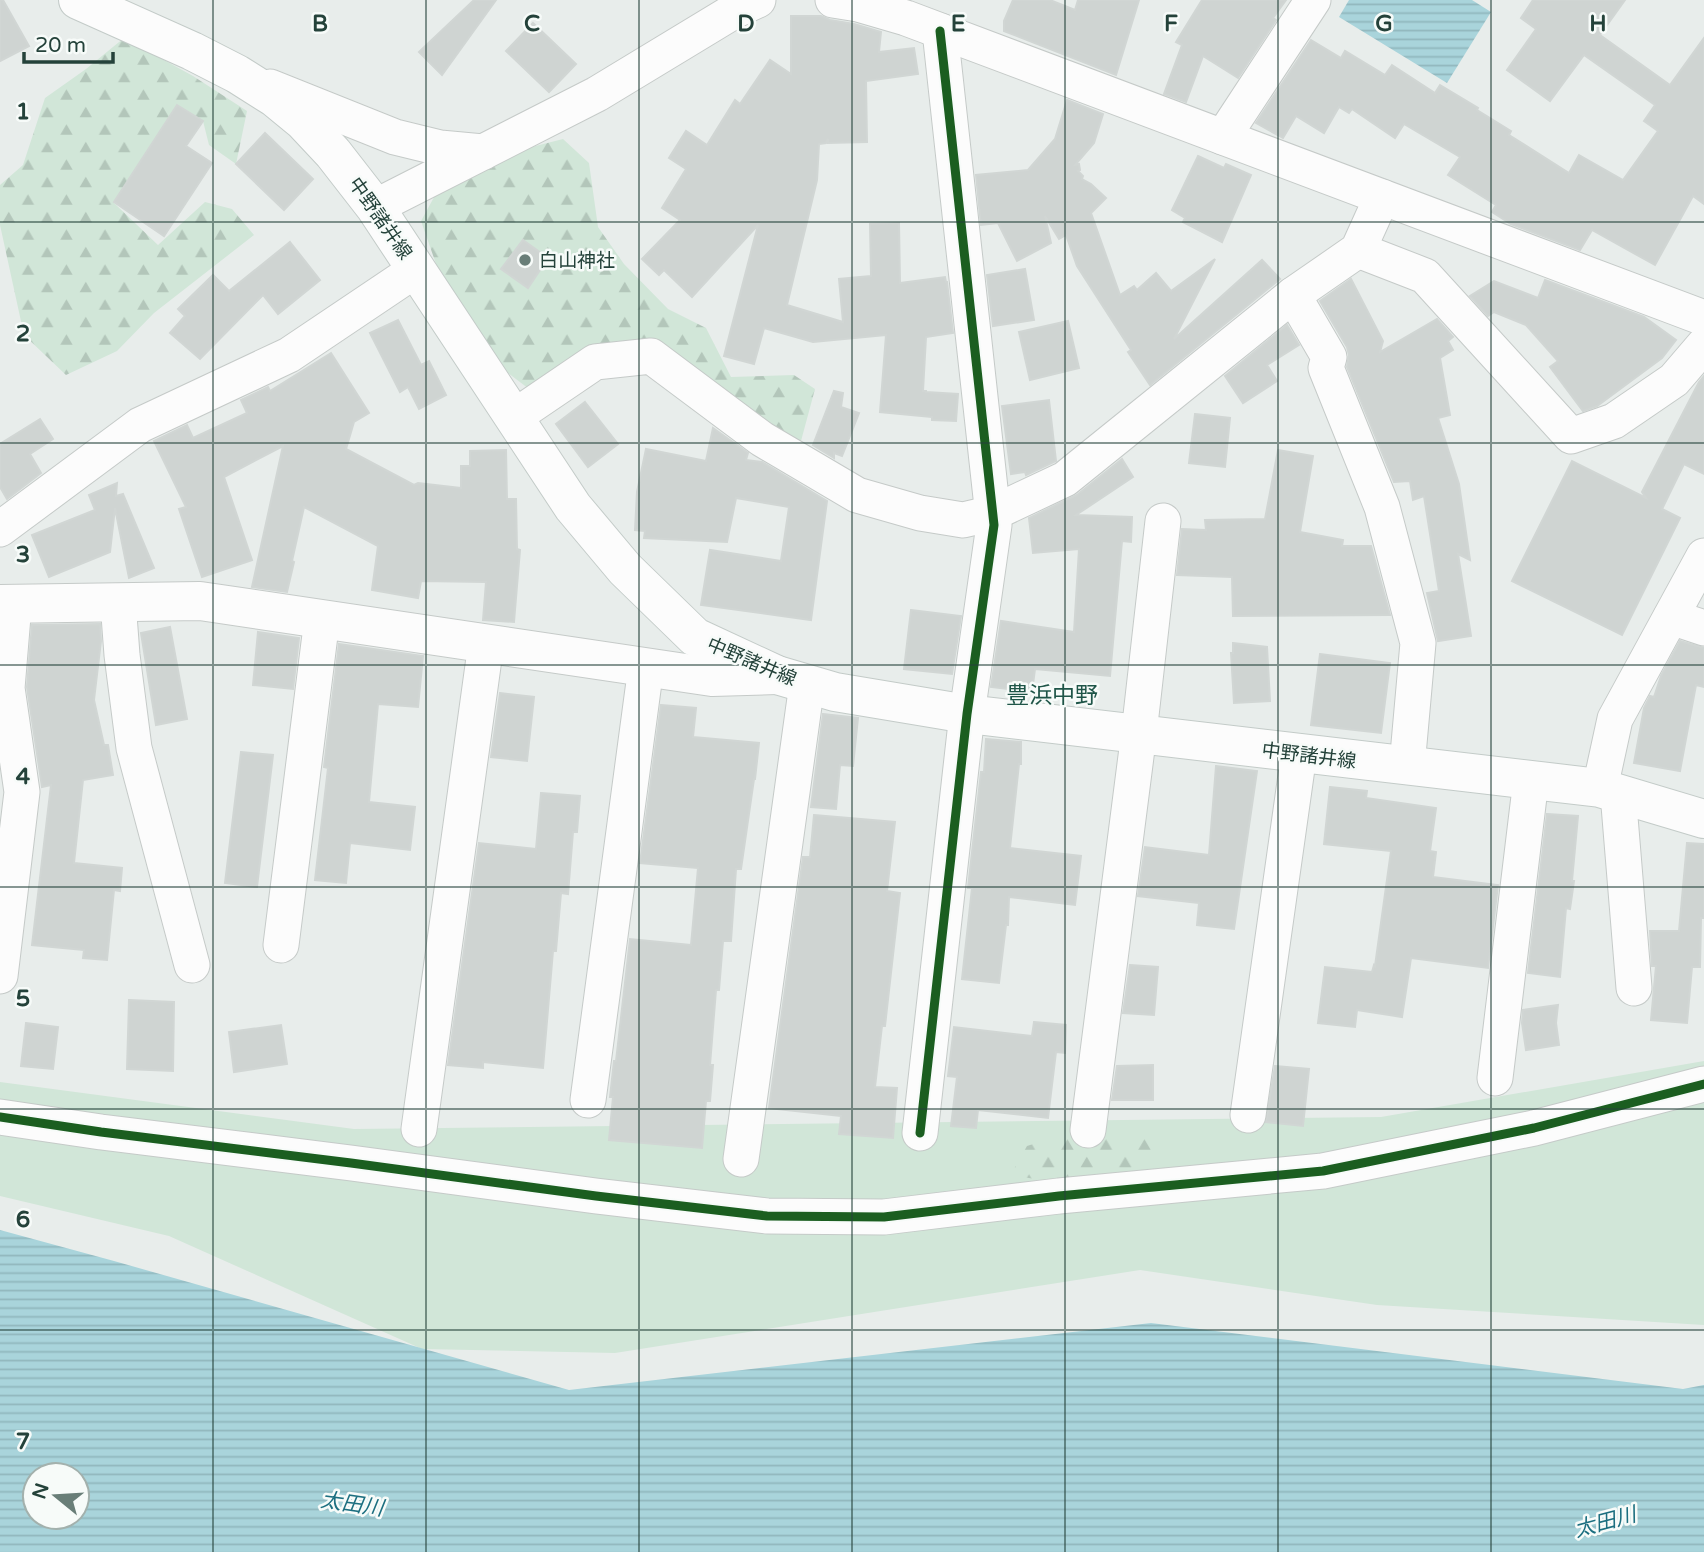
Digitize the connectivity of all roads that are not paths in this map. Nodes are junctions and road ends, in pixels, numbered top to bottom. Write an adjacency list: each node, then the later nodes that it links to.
1 (78, 0): 7 (main road, 中野諸井線)
2 (758, 0): 9 (street)
3 (833, 0): 5 (street)
4 (1314, 0): 8 (street)
5 (903, 9): 6 (street)
6 (940, 31): 8 (street); 18 (street)
7 (237, 74): 9 (street); 11 (main road, 中野諸井線)
8 (1223, 137): 10 (street)
9 (482, 152): 11 (street)
10 (1382, 197): 12 (street); 15 (street)
11 (375, 207): 13 (main road, 中野諸井線)
12 (1358, 250): 14 (street); 16 (street)
13 (417, 269): 17 (main road, 中野諸井線); 20 (street)
14 (1293, 295): 18 (street); 33 (street)
15 (1704, 318)
16 (1704, 345)
17 (514, 417): 18 (street); 29 (main road, 中野諸井線)
18 (993, 513): 30 (street)
19 (1163, 521): 31 (street)
20 (0, 529)
21 (1704, 556): 24 (street)
22 (118, 602): 23 (main road); 25 (main road); 38 (street)
23 (7, 604): 39 (street)
24 (1671, 617): 26 (street); 35 (street)
25 (322, 619): 27 (main road); 37 (street)
26 (1704, 628)
27 (486, 644): 28 (main road); 46 (street)
28 (646, 667): 29 (main road); 43 (street)
29 (792, 679): 30 (main road, 中野諸井線); 49 (street)
30 (967, 714): 31 (main road, 中野諸井線); 48 (street)
31 (1139, 733): 32 (main road, 中野諸井線); 47 (street)
32 (1299, 754): 33 (main road, 中野諸井線); 44 (street)
33 (1407, 766): 34 (main road, 中野諸井線)
34 (1531, 780): 35 (main road, 中野諸井線); 41 (street)
35 (1609, 791): 36 (main road, 中野諸井線); 40 (street)
36 (1704, 819)
37 (281, 945)
38 (192, 965)
39 (0, 976)
40 (1634, 988)
41 (1495, 1077)
42 (1704, 1084): 45 (street)
43 (587, 1100)
44 (1248, 1115)
45 (0, 1117)
46 (419, 1129)
47 (1088, 1129)
48 (920, 1133)
49 (741, 1158)

